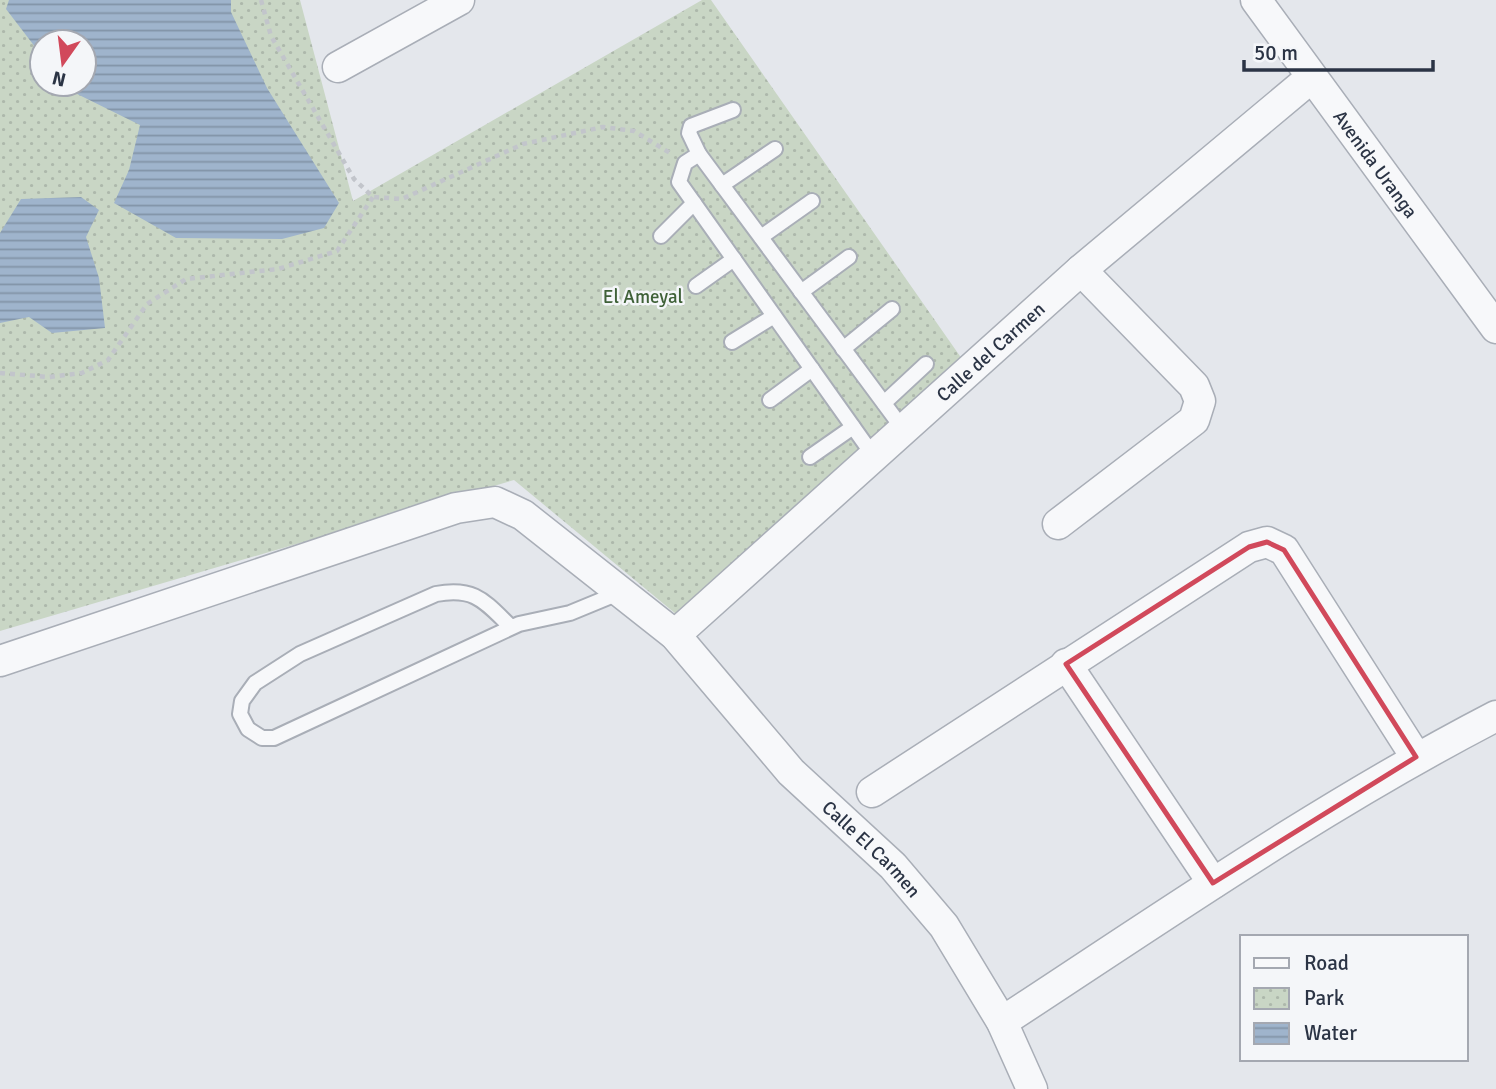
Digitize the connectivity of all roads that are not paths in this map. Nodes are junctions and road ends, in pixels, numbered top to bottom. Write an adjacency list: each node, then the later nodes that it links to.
1 (459, 0): 3 (street)
2 (1256, 0): 4 (street, Avenida Uranga)
3 (338, 67)
4 (1312, 77): 15 (street, Calle del Carmen); 20 (street, Avenida Uranga)
5 (733, 110): 7 (lane)
6 (775, 149): 8 (lane)
7 (699, 154): 8 (lane); 10 (lane)
8 (722, 185): 12 (lane)
9 (812, 201): 12 (lane)
10 (694, 203): 11 (lane); 14 (lane)
11 (661, 236)
12 (761, 237): 17 (lane)
13 (849, 257): 17 (lane)
14 (734, 259): 16 (lane); 19 (lane)
15 (1081, 270): 28 (street, Calle del Carmen); 31 (street)
16 (696, 286)
17 (801, 292): 22 (lane)
18 (892, 309): 22 (lane)
19 (774, 316): 21 (lane); 24 (lane)
20 (1496, 328)
21 (732, 342)
22 (843, 349): 26 (lane)
23 (926, 364): 26 (lane)
24 (812, 369): 25 (lane); 27 (lane)
25 (770, 400)
26 (884, 403): 28 (lane)
27 (853, 426): 29 (lane); 30 (lane)
28 (903, 429): 29 (street, Calle del Carmen)
29 (873, 455): 34 (street, Calle del Carmen)
30 (810, 457)
31 (1058, 524)
32 (621, 592): 33 (lane); 34 (street, Calle El Carmen); 35 (street, Calle El Carmen)
33 (511, 627): 33 (lane)
34 (675, 635): 41 (street, Calle El Carmen)
35 (1, 657)
36 (1066, 664): 38 (street); 39 (street); 40 (street)
37 (1496, 716): 38 (street)
38 (1416, 757): 40 (street)
39 (872, 792)
40 (1213, 883): 41 (street)
41 (1002, 1022): 42 (street, Calle El Carmen)
42 (1032, 1089)

